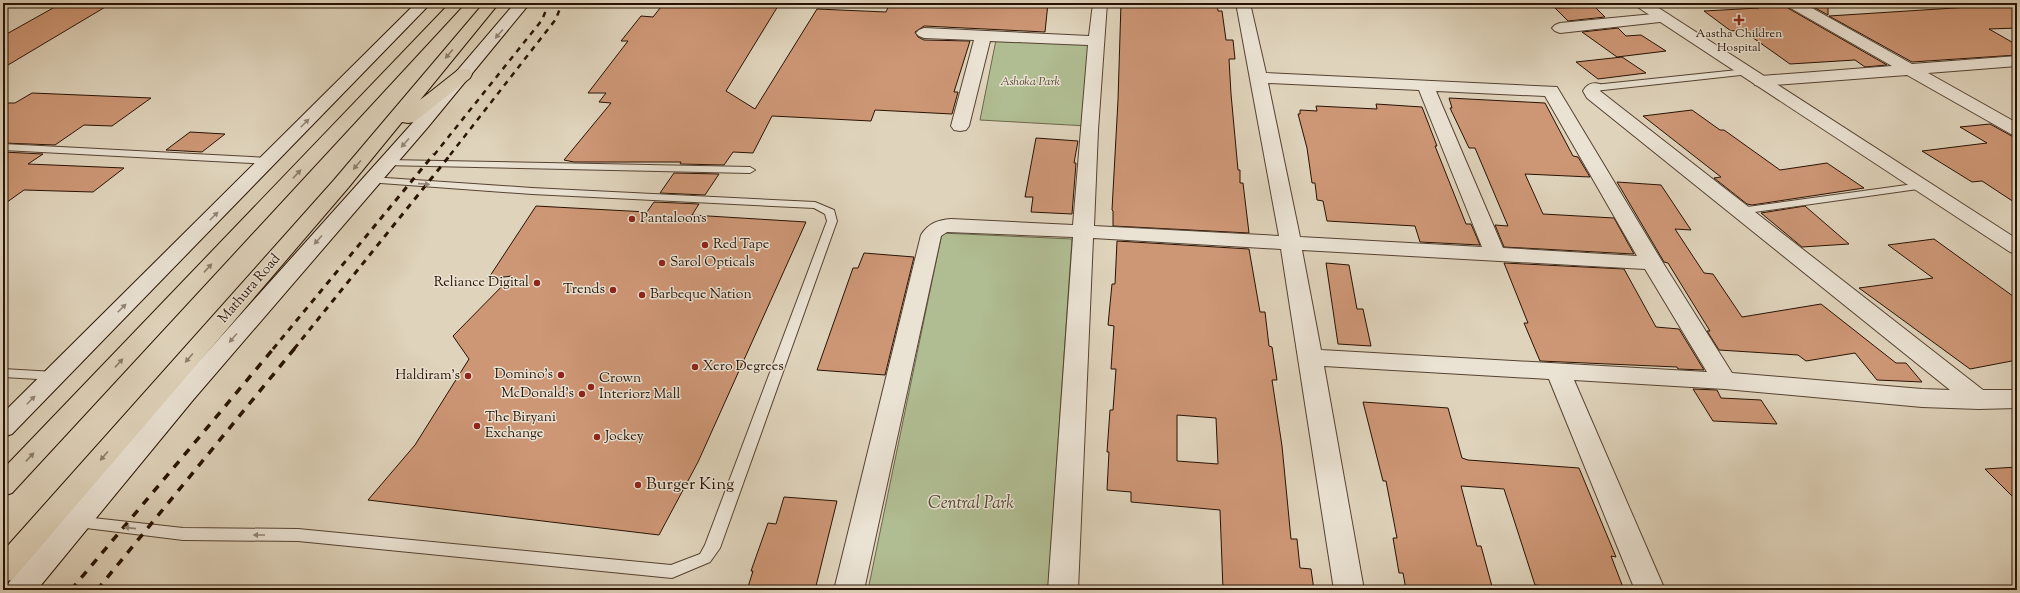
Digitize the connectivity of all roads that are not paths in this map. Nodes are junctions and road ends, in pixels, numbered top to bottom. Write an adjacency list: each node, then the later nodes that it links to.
1 (424, 3): 26 (street, one-way to 1)
2 (458, 3): 45 (highway, one-way to 2)
3 (492, 3): 24 (highway, Mathura Road, one-way to 24)
4 (523, 3): 17 (street, one-way to 17)
5 (1100, 3): 14 (street)
6 (1243, 3): 19 (street)
7 (1641, 3): 10 (street)
8 (1823, 3): 9 (street)
9 (1794, 4): 16 (street)
10 (1664, 18): 11 (street); 18 (street)
11 (1560, 28)
12 (924, 33): 13 (street)
13 (982, 36): 14 (street); 22 (street)
14 (1097, 41): 32 (street)
15 (2017, 60): 16 (street)
16 (1911, 70): 18 (street); 23 (street)
17 (464, 74): 24 (highway); 27 (street, one-way to 27)
18 (1754, 77): 21 (lane); 30 (street)
19 (1260, 78): 20 (street); 33 (street)
20 (1425, 85): 35 (street); 36 (street)
21 (1594, 88): 31 (street)
22 (960, 126)
23 (2017, 130)
24 (374, 145): 47 (highway, Mathura Road, one-way to 47)
25 (3, 147): 26 (lane)
26 (268, 160): 40 (street, one-way to 26)
27 (387, 163): 28 (lane); 29 (street)
28 (750, 170)
29 (371, 180): 46 (street, one-way to 46); 46 (lane, one-way to 46)
30 (1921, 186): 31 (lane); 34 (street)
31 (1740, 211): 43 (street)
32 (1084, 232): 33 (street); 49 (street); 50 (street)
33 (1289, 243): 35 (street); 37 (street)
34 (2017, 248)
35 (1495, 254): 36 (street)
36 (1652, 263): 41 (street)
37 (1310, 357): 38 (street); 51 (street)
38 (1559, 372): 41 (street); 52 (street)
39 (3, 373): 40 (lane)
40 (55, 376): 44 (street, one-way to 40)
41 (1725, 381): 43 (street)
42 (2017, 399): 43 (street)
43 (1979, 400)
44 (3, 428)
45 (3, 486)
46 (75, 522): 48 (street)
47 (3, 571)
48 (20, 590)
49 (849, 590)
50 (1063, 590)
51 (1348, 590)
52 (1650, 590)

